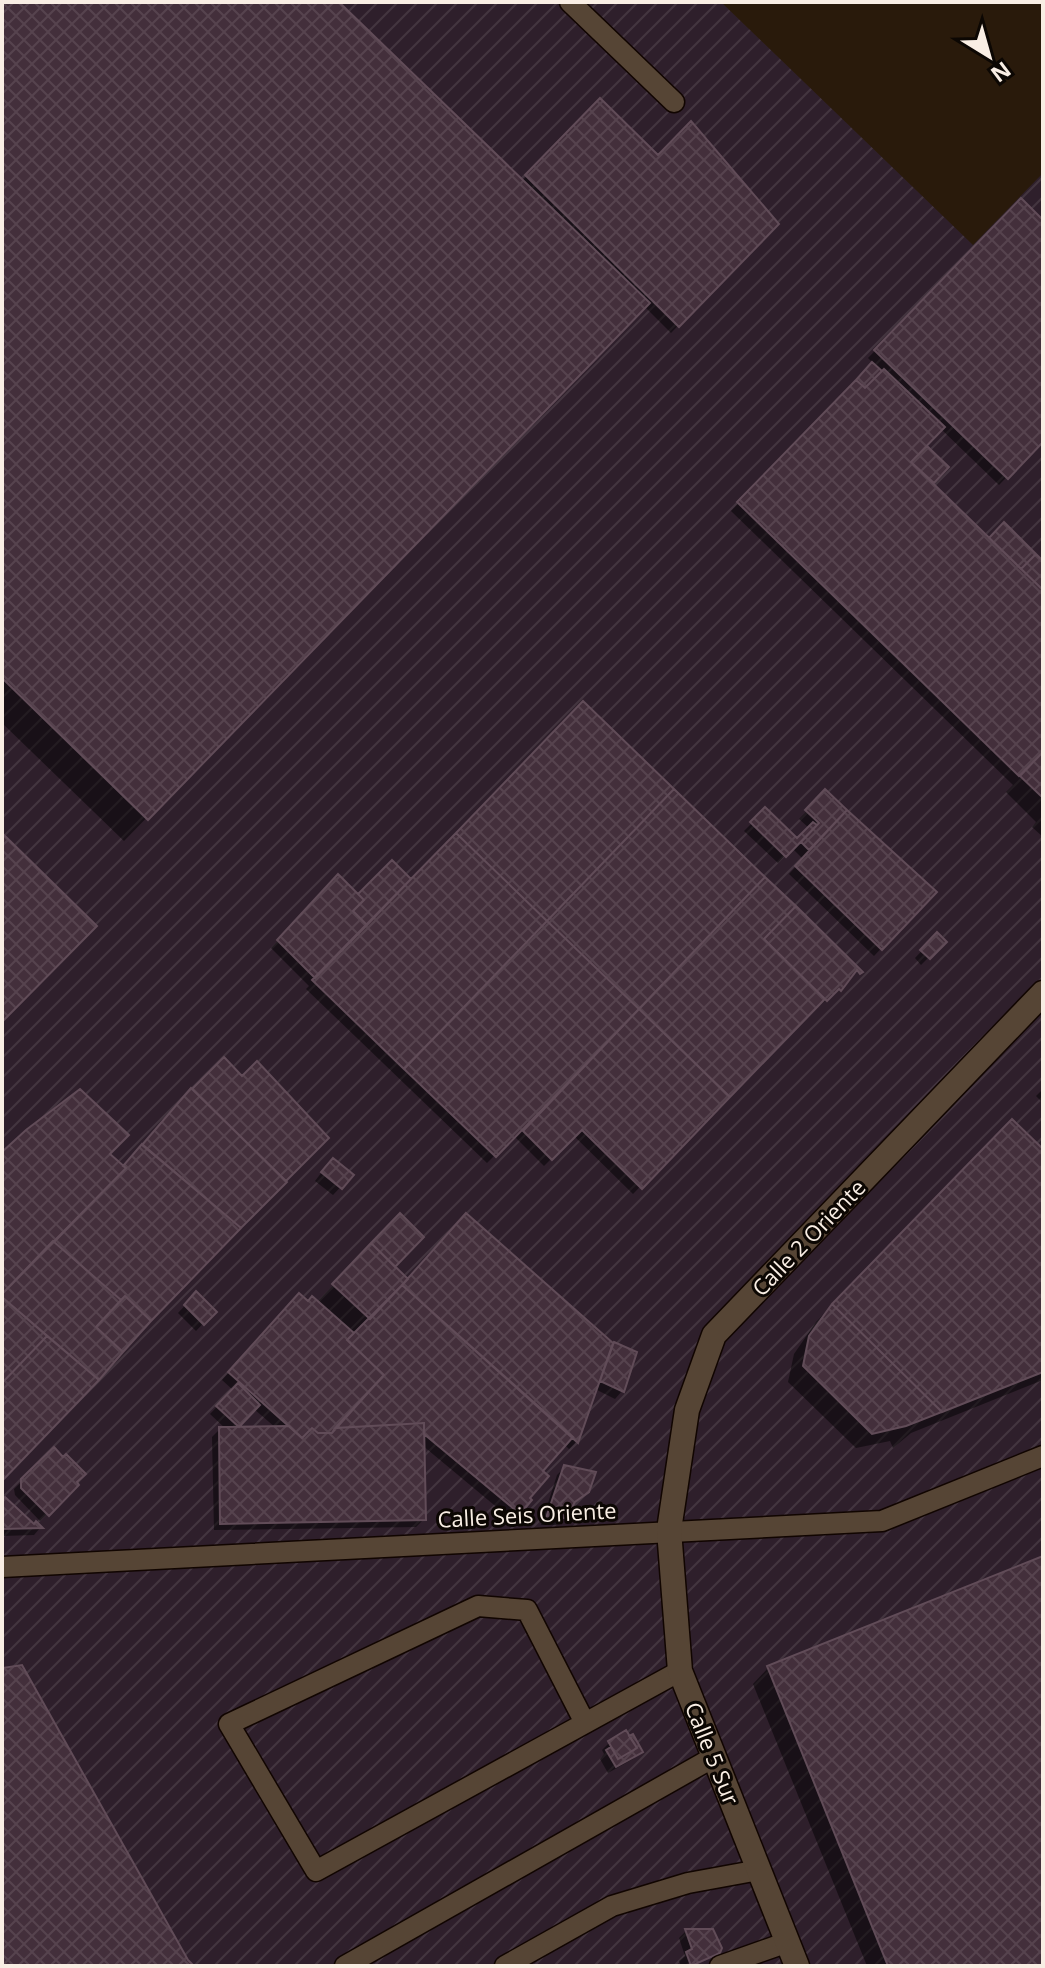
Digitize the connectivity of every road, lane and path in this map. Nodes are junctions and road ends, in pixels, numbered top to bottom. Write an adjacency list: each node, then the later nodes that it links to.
1 (570, 2): 2 (lane)
2 (674, 102)
3 (1043, 993): 5 (street, Calle 2 Oriente)
4 (1043, 1456): 5 (lane, Calle Seis Oriente)
5 (669, 1530): 6 (lane, Calle Seis Oriente); 7 (street, Calle 5 Sur)
6 (2, 1567)
7 (680, 1671): 8 (lane); 9 (street, Calle 5 Sur)
8 (585, 1723): 8 (lane)
9 (714, 1757): 10 (street, Calle 5 Sur); 12 (lane)
10 (759, 1870): 11 (street, Calle 5 Sur); 13 (lane)
11 (788, 1942): 14 (lane); 15 (street, Calle 5 Sur)
12 (345, 1966)
13 (505, 1966)
14 (720, 1966)
15 (797, 1966)

